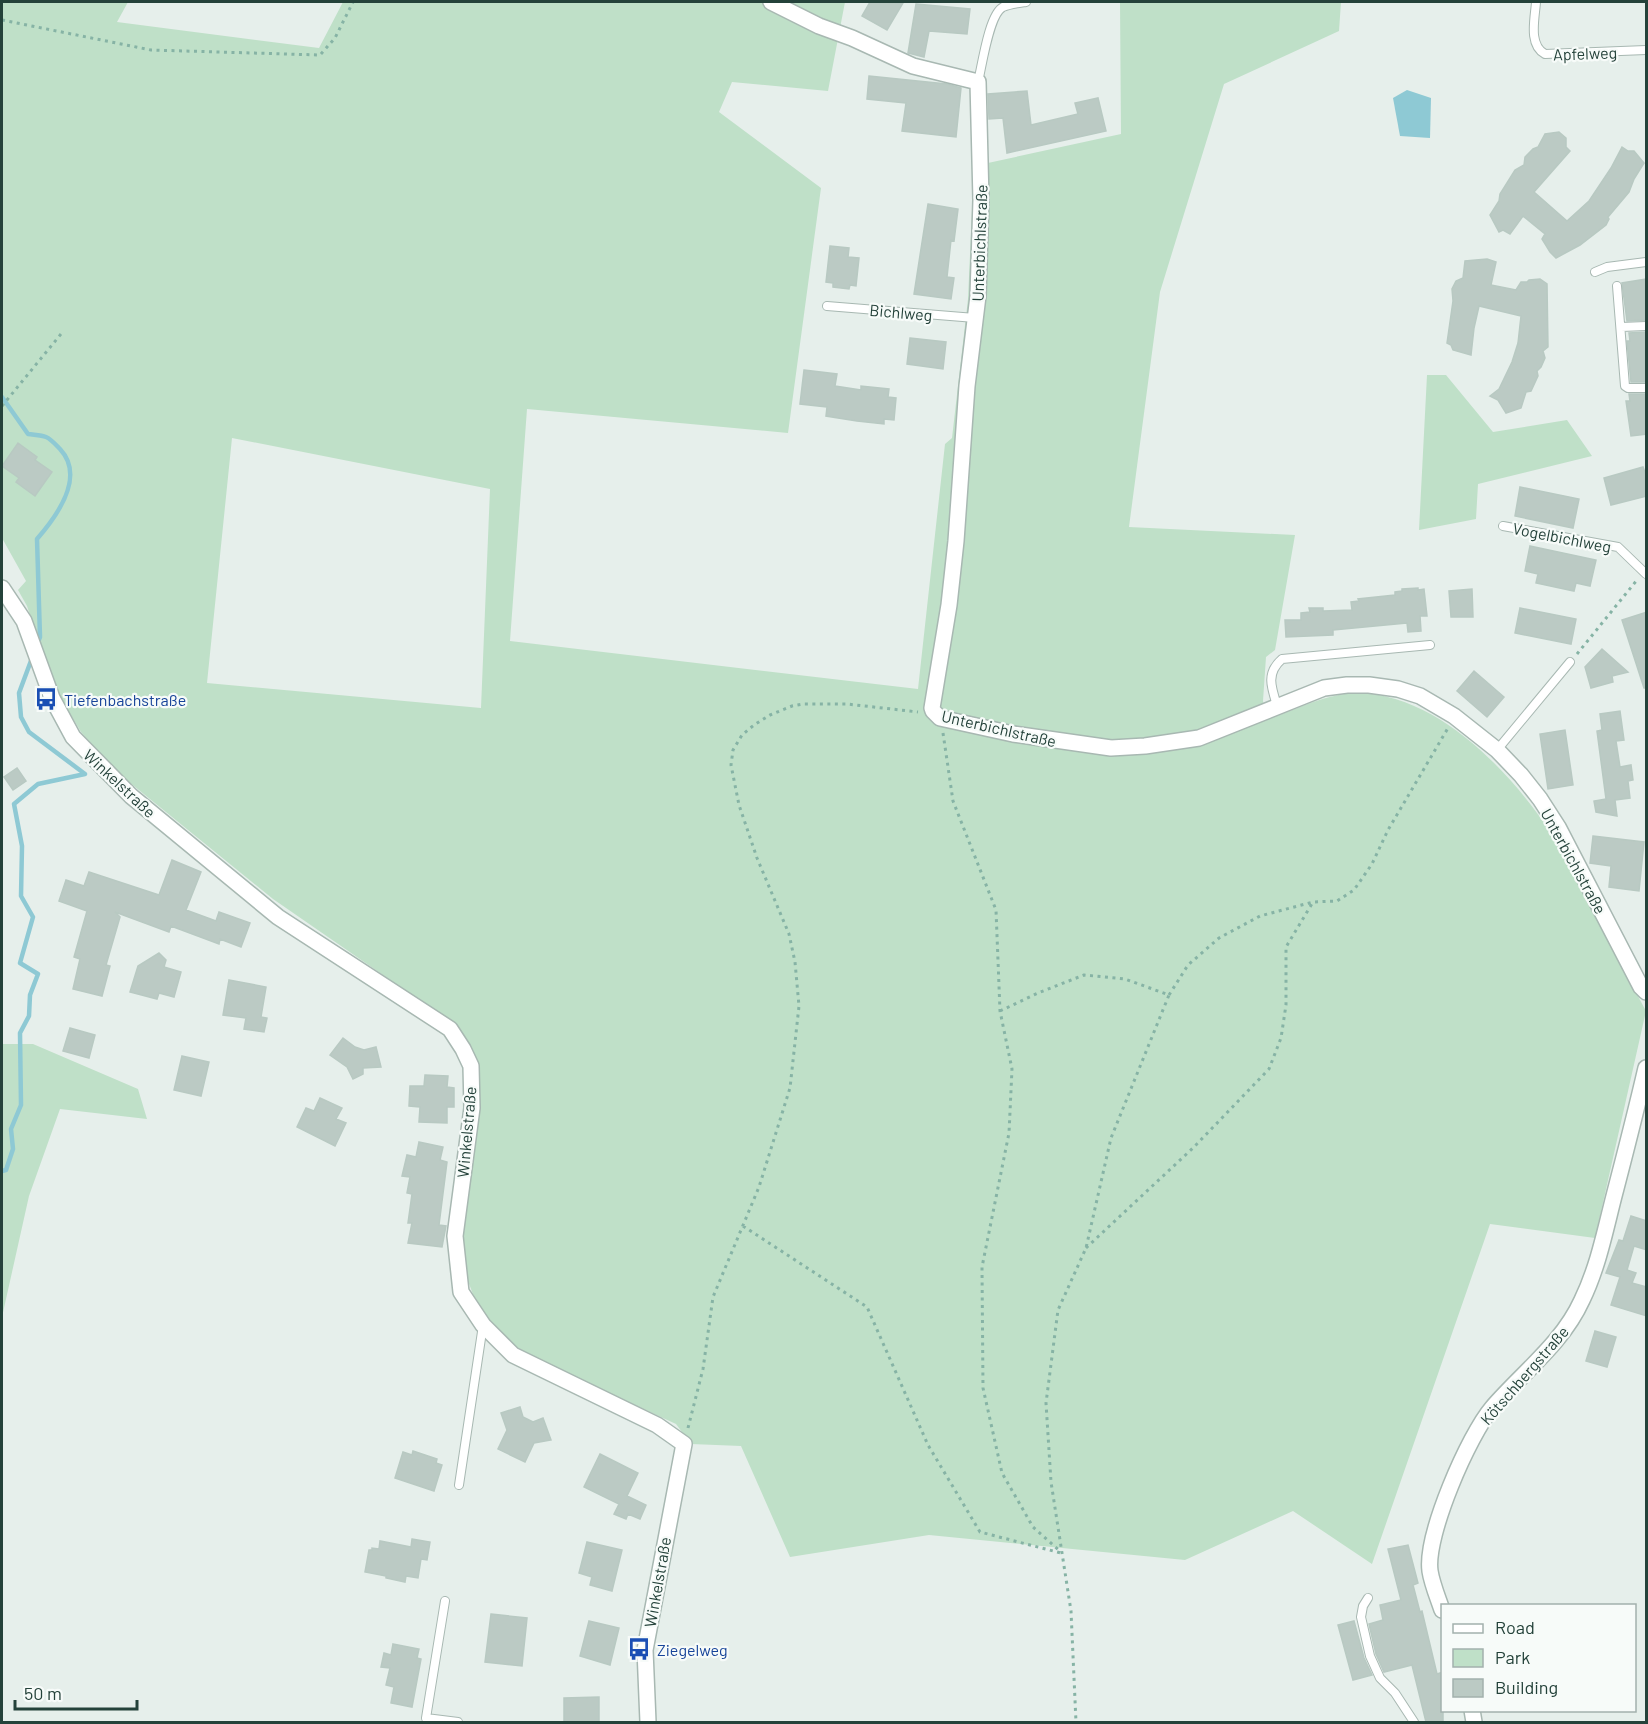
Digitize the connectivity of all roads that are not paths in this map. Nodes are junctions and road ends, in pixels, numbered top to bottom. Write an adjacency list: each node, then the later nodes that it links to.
1 (771, 2): 5 (street)
2 (1026, 2): 5 (lane)
3 (1536, 2): 4 (lane, Apfelweg)
4 (1647, 50)
5 (978, 82): 10 (street, Unterbichlstraße)
6 (1647, 262): 7 (lane)
7 (1595, 272)
8 (1617, 286): 12 (lane)
9 (827, 306): 10 (lane, Bichlweg)
10 (975, 318): 19 (street, Unterbichlstraße)
11 (1647, 326): 12 (lane)
12 (1621, 327): 13 (lane)
13 (1647, 388)
14 (1503, 526): 15 (lane, Vogelbichlweg)
15 (1645, 573)
16 (2, 588): 23 (street, Winkelstraße)
17 (1430, 645): 19 (lane)
18 (1570, 662): 20 (lane)
19 (1277, 705): 20 (street, Unterbichlstraße)
20 (1497, 750): 21 (street, Unterbichlstraße)
21 (1647, 992)
22 (1647, 1068): 27 (street, Kötschbergstraße)
23 (483, 1325): 24 (lane); 29 (street, Winkelstraße)
24 (459, 1485)
25 (1368, 1598): 30 (lane)
26 (445, 1601): 28 (lane)
27 (1441, 1604)
28 (458, 1722)
29 (648, 1722)
30 (1414, 1722)

